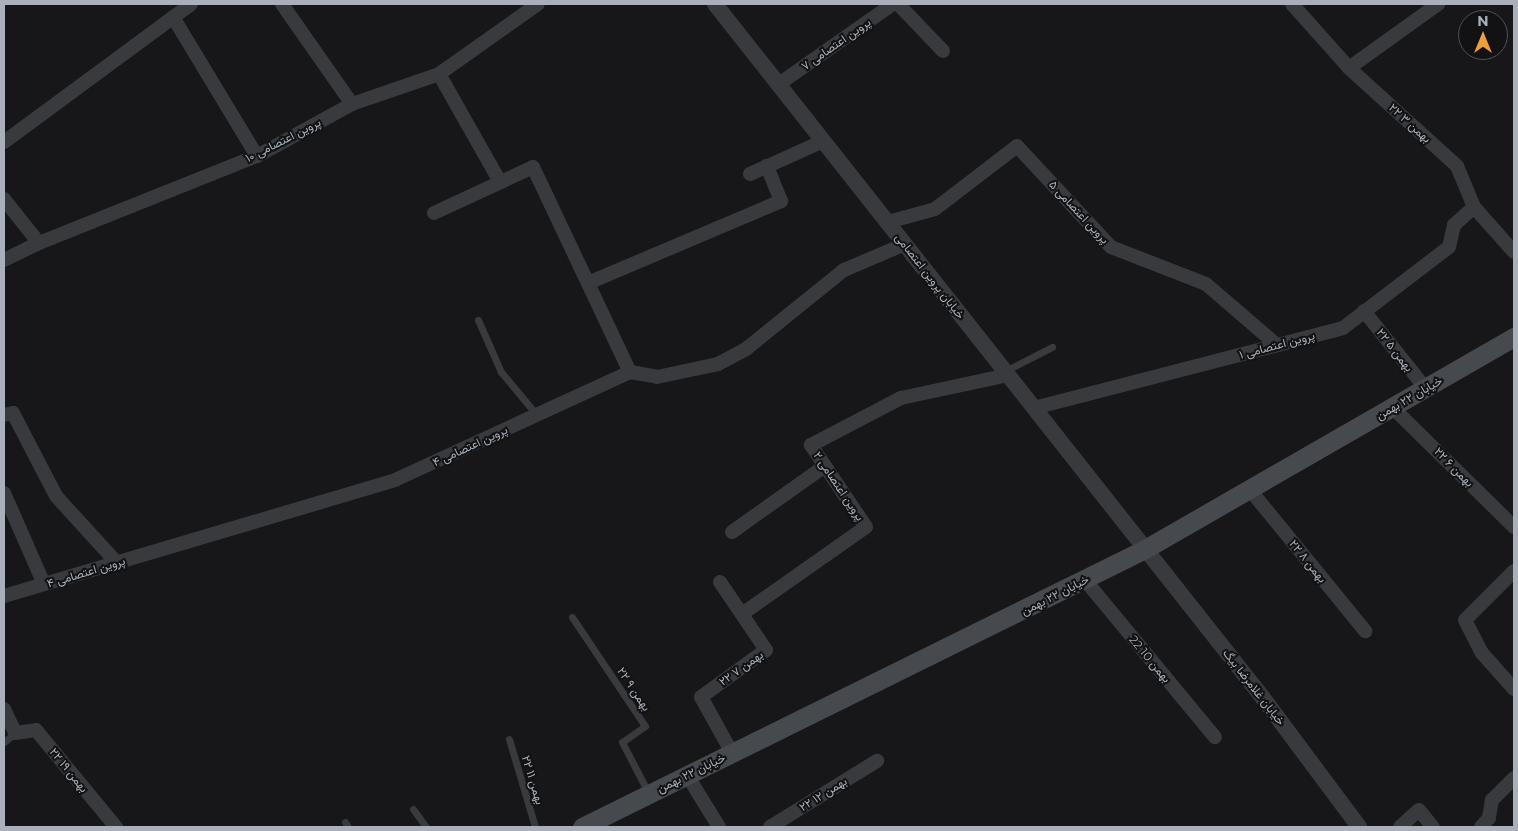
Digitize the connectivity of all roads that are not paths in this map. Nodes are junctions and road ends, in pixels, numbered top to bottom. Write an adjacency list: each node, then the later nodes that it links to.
1 (191, 4): 9 (street)
2 (282, 4): 14 (street)
3 (538, 4): 12 (street, پروین اعتصامی ۱۰)
4 (715, 4): 13 (street, خیابان پروین اعتصامی)
5 (892, 4): 13 (street, پروین اعتصامی ۷)
6 (898, 4): 10 (street)
7 (1292, 4): 11 (street, ۲۲ بهمن ۳)
8 (1438, 4): 11 (street)
9 (173, 17): 16 (street); 17 (street)
10 (943, 51)
11 (1349, 68): 22 (street, ۲۲ بهمن ۳)
12 (439, 74): 14 (street, پروین اعتصامی ۱۰); 20 (street)
13 (779, 84): 15 (street, خیابان پروین اعتصامی)
14 (352, 104): 17 (street, پروین اعتصامی ۱۰)
15 (823, 140): 18 (street); 24 (street, خیابان پروین اعتصامی)
16 (4, 142)
17 (257, 156): 25 (street, پروین اعتصامی ۱۰)
18 (767, 166): 19 (street); 29 (street)
19 (750, 174)
20 (500, 182): 23 (street); 29 (street)
21 (4, 199): 25 (street)
22 (1474, 207): 27 (street, ۲۲ بهمن ۳); 30 (street, پروین اعتصامی ۱)
23 (434, 212)
24 (888, 222): 26 (street, خیابان پروین اعتصامی); 33 (street, پروین اعتصامی ۵)
25 (39, 243): 28 (street, پروین اعتصامی ۱۰)
26 (905, 244): 35 (street); 36 (street, خیابان پروین اعتصامی)
27 (1514, 252)
28 (4, 260)
29 (588, 283): 35 (street)
30 (1364, 312): 33 (street, پروین اعتصامی ۱); 37 (street, ۲۲ بهمن ۵)
31 (478, 320): 41 (lane)
32 (1514, 337): 37 (main road, خیابان ۲۲ بهمن)
33 (1277, 345): 38 (street, پروین اعتصامی ۱)
34 (1052, 347): 36 (lane)
35 (630, 372): 41 (street, پروین اعتصامی ۴)
36 (1006, 373): 38 (street, خیابان پروین اعتصامی); 42 (street, پروین اعتصامی ۲)
37 (1426, 389): 39 (main road, خیابان ۲۲ بهمن)
38 (1034, 408): 47 (street, خیابان پروین اعتصامی)
39 (1393, 408): 43 (main road, خیابان ۲۲ بهمن); 45 (street, ۲۲ بهمن ۶)
40 (4, 415): 48 (street)
41 (538, 415): 48 (street, پروین اعتصامی ۴)
42 (825, 466): 46 (street); 54 (street, پروین اعتصامی ۲)
43 (1251, 491): 47 (main road, خیابان ۲۲ بهمن); 56 (street, ۲۲ بهمن ۸)
44 (4, 493): 52 (street)
45 (1514, 527)
46 (732, 532)
47 (1146, 549): 50 (main road, خیابان ۲۲ بهمن); 76 (street, خیابان غلامرضا بیگ)
48 (116, 562): 52 (street, پروین اعتصامی ۴)
49 (1514, 571): 57 (street)
50 (1086, 580): 60 (street, 22 بهمن 10); 63 (main road, خیابان ۲۲ بهمن)
51 (720, 582): 54 (street, ۲۲ بهمن ۷)
52 (44, 584): 53 (street, پروین اعتصامی ۴)
53 (4, 596)
54 (742, 614): 63 (street, ۲۲ بهمن ۷)
55 (572, 618): 67 (lane, ۲۲ بهمن ۹)
56 (1365, 631)
57 (1514, 689)
58 (4, 709): 59 (street)
59 (15, 733): 62 (lane); 70 (street, ۲۲ بهمن ۱۹)
60 (1215, 737)
61 (509, 739): 72 (lane, ۲۲ بهمن ۱۱)
62 (4, 742)
63 (732, 753): 65 (main road, خیابان ۲۲ بهمن)
64 (876, 762): 75 (street, ۲۲ بهمن ۱۲)
65 (687, 775): 67 (main road, خیابان ۲۲ بهمن); 74 (street)
66 (1514, 778): 79 (street)
67 (649, 794): 69 (main road, خیابان ۲۲ بهمن)
68 (413, 809): 71 (lane)
69 (605, 822): 73 (main road, خیابان ۲۲ بهمن)
70 (116, 827)
71 (426, 827)
72 (535, 827)
73 (582, 827)
74 (719, 827)
75 (770, 827)
76 (1359, 827)
77 (1400, 827): 78 (street)
78 (1433, 827)
79 (1481, 827)

